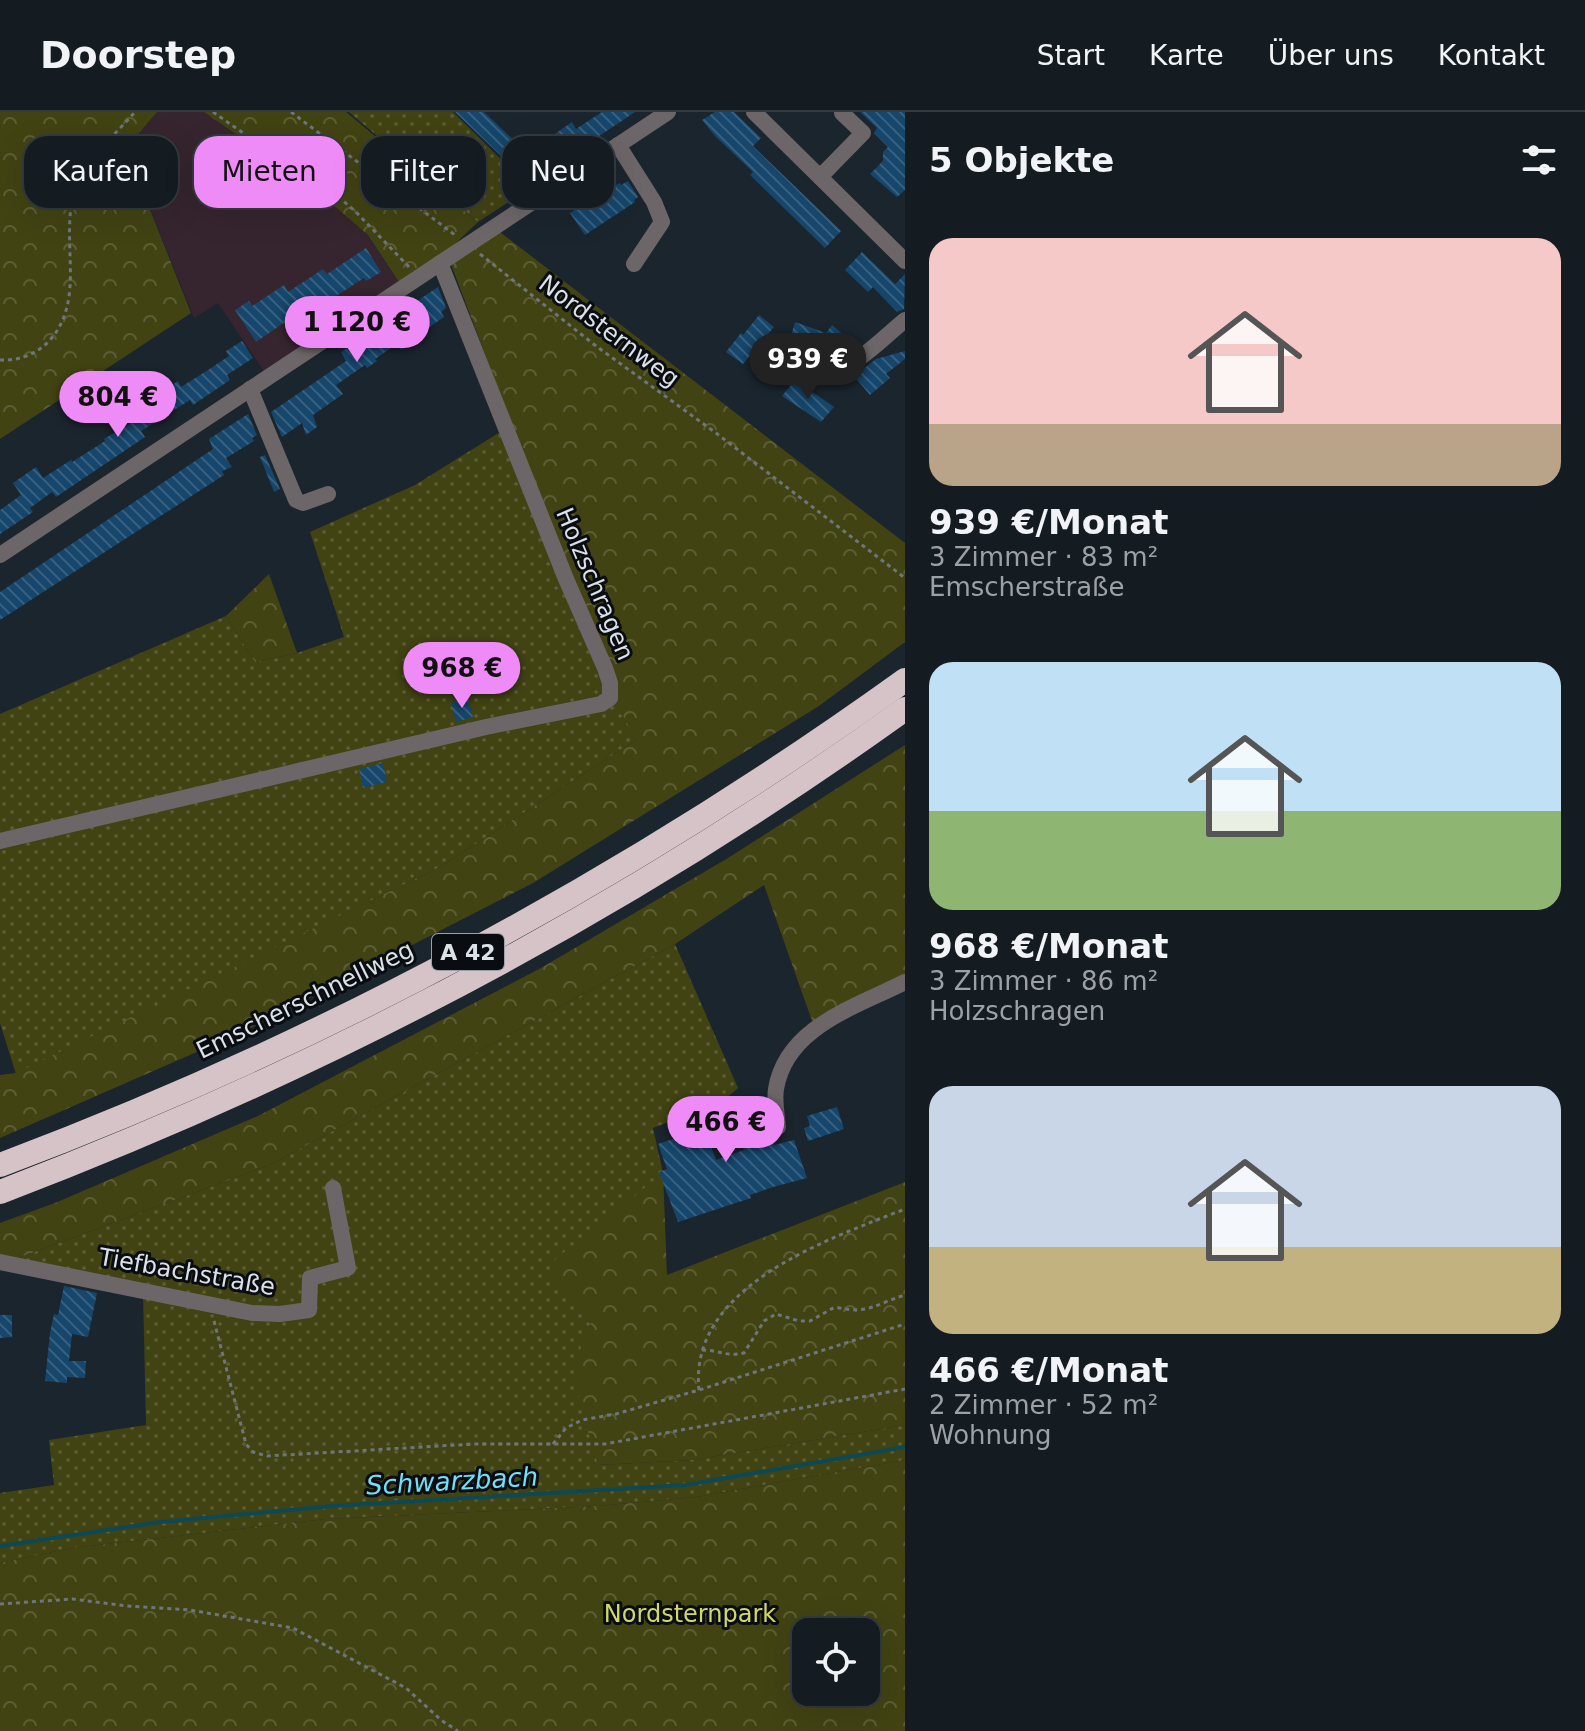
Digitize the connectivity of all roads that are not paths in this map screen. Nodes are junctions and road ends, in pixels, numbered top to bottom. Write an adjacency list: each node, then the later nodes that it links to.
1 (668, 112): 4 (street)
2 (754, 112): 5 (street)
3 (842, 113): 5 (street)
4 (618, 145): 7 (street); 8 (street)
5 (820, 177): 6 (street)
6 (905, 261)
7 (442, 262): 11 (street); 16 (street, Holzschragen)
8 (634, 264)
9 (905, 320): 10 (street)
10 (796, 360)
11 (250, 389): 12 (street); 13 (street)
12 (328, 494)
13 (0, 555)
14 (905, 680): 19 (highway, Emscherschnellweg / A 42)
15 (905, 709): 21 (highway, A 42)
16 (0, 841)
17 (905, 982): 18 (street)
18 (778, 1127)
19 (0, 1165)
20 (333, 1188): 22 (street, Tiefbachstraße)
21 (0, 1192)
22 (0, 1262)

